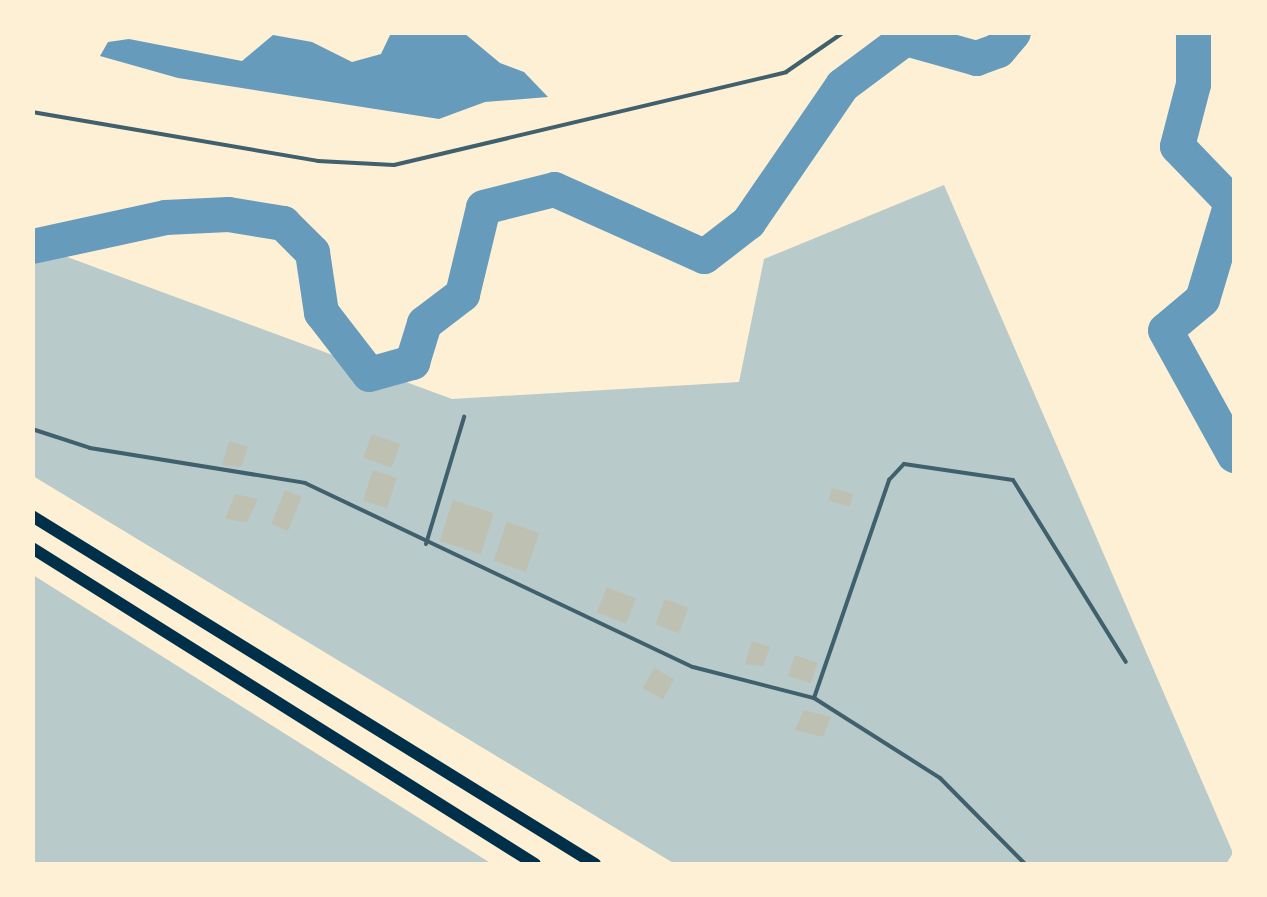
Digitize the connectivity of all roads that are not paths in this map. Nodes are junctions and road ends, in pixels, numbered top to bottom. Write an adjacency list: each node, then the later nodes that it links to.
1 (844, 32): 2 (lane)
2 (32, 112)
3 (464, 417): 6 (lane)
4 (32, 428): 6 (lane)
5 (32, 516): 11 (main road)
6 (426, 544): 9 (lane)
7 (32, 548): 10 (main road)
8 (1126, 662): 9 (lane)
9 (814, 698): 12 (lane)
10 (534, 864)
11 (595, 864)
12 (1025, 864)

